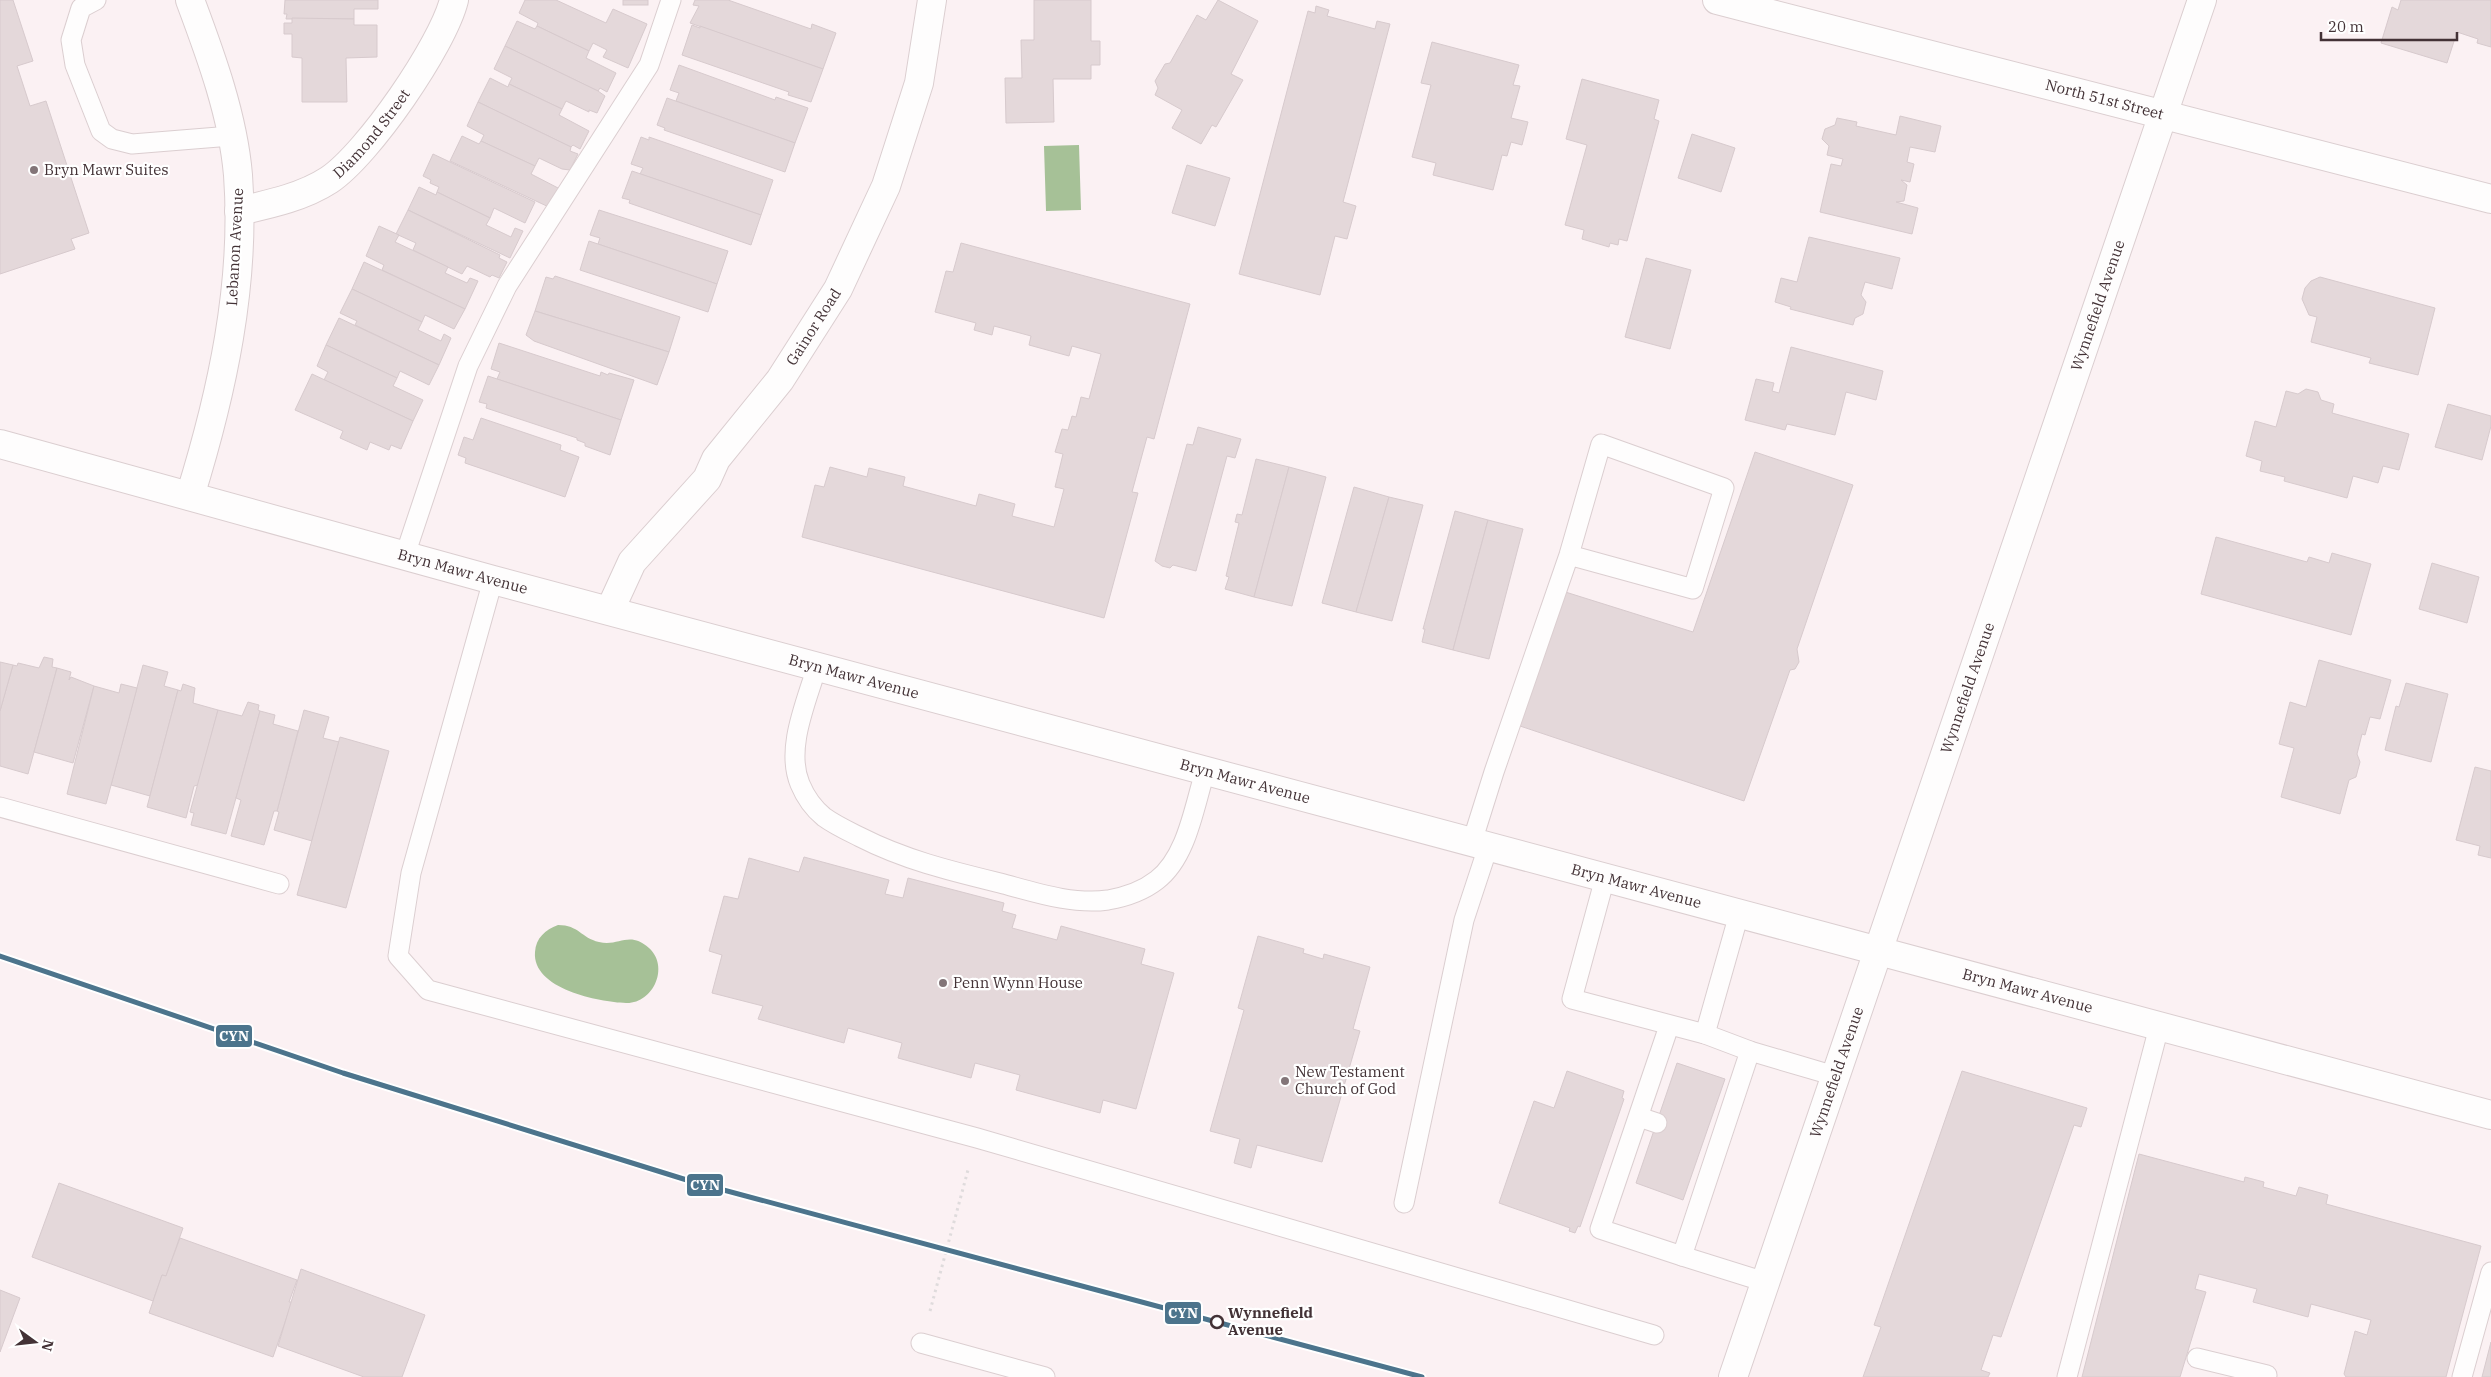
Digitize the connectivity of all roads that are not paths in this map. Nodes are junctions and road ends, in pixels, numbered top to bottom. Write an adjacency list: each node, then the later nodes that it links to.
1 (96, 0): 9 (lane)
2 (190, 0): 9 (street, Lebanon Avenue)
3 (454, 0): 11 (street, Diamond Street)
4 (671, 0): 14 (lane)
5 (932, 0): 17 (street, Gainor Road)
6 (1717, 0): 8 (street, North 51st Street)
7 (2202, 0): 8 (street, Wynnefield Avenue)
8 (2163, 115): 10 (street, North 51st Street); 25 (street, Wynnefield Avenue)
9 (231, 136): 11 (street, Lebanon Avenue)
10 (2491, 199)
11 (239, 211): 13 (street, Lebanon Avenue)
12 (0, 444): 13 (street, Bryn Mawr Avenue)
13 (190, 496): 14 (street, Bryn Mawr Avenue)
14 (405, 555): 16 (street, Bryn Mawr Avenue)
15 (1569, 555): 15 (lane); 21 (lane)
16 (493, 580): 17 (street, Bryn Mawr Avenue); 38 (lane)
17 (610, 610): 18 (street, Bryn Mawr Avenue)
18 (817, 666): 19 (street, Bryn Mawr Avenue); 19 (lane)
19 (1206, 772): 21 (street, Bryn Mawr Avenue)
20 (0, 807): 23 (lane)
21 (1480, 845): 22 (street, Bryn Mawr Avenue); 34 (lane)
22 (1605, 878): 24 (street, Bryn Mawr Avenue); 26 (lane)
23 (279, 884)
24 (1739, 914): 25 (street, Bryn Mawr Avenue); 28 (lane)
25 (1879, 951): 27 (street, Bryn Mawr Avenue); 30 (street, Wynnefield Avenue)
26 (1669, 1026): 28 (lane); 32 (lane)
27 (2159, 1027): 31 (street, Bryn Mawr Avenue); 44 (lane)
28 (1706, 1034): 29 (lane)
29 (1750, 1051): 30 (lane); 35 (lane)
30 (1835, 1076): 37 (street, Wynnefield Avenue)
31 (2491, 1116)
32 (1639, 1117): 33 (lane); 35 (lane)
33 (1657, 1123)
34 (1404, 1203)
35 (1682, 1256): 37 (lane)
36 (2491, 1272): 45 (lane)
37 (1765, 1282): 43 (street, Wynnefield Avenue)
38 (1654, 1335)
39 (922, 1343): 42 (lane)
40 (2197, 1358): 41 (lane)
41 (2270, 1376)
42 (1046, 1377)
43 (1733, 1377)
44 (2067, 1377)
45 (2462, 1377)

